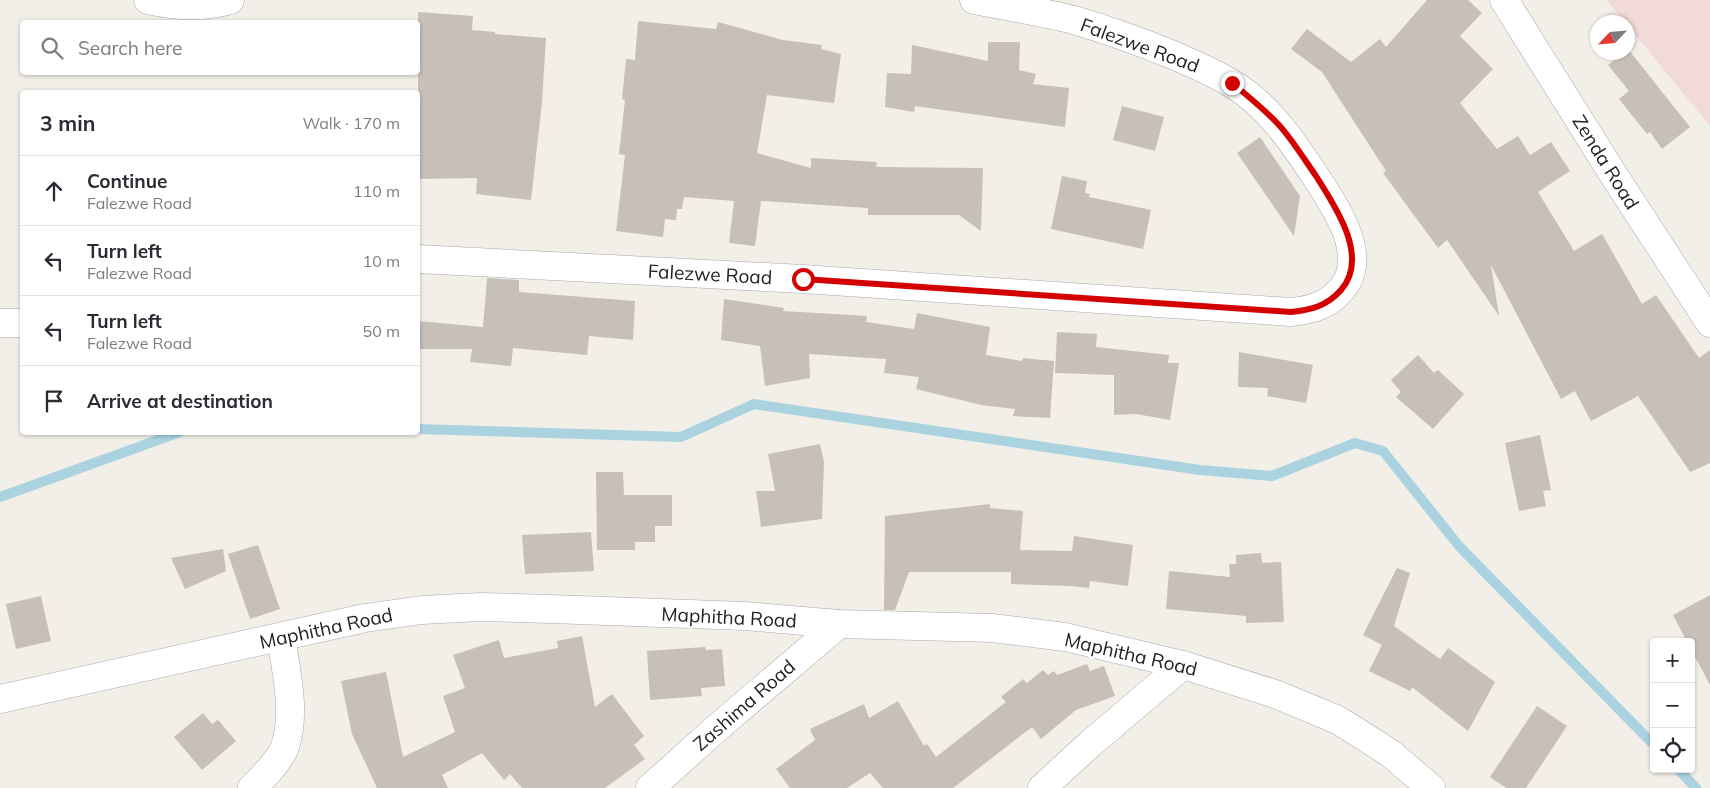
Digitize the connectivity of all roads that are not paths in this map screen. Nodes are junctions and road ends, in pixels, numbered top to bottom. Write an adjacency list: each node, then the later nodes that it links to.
1 (148, 0): 2 (street)
2 (230, 0)
3 (974, 0): 5 (street, Falezwe Road)
4 (1504, 0): 8 (street, Zenda Road)
5 (420, 259)
6 (0, 323): 7 (street)
7 (20, 323)
8 (1710, 324)
9 (838, 624): 10 (street, Maphitha Road); 11 (street, Maphitha Road); 14 (street, Zashima Road)
10 (281, 637): 12 (street, Maphitha Road); 13 (street)
11 (1183, 665): 15 (street); 16 (street, Maphitha Road)
12 (0, 699)
13 (252, 788)
14 (650, 788)
15 (1042, 788)
16 (1431, 788)

